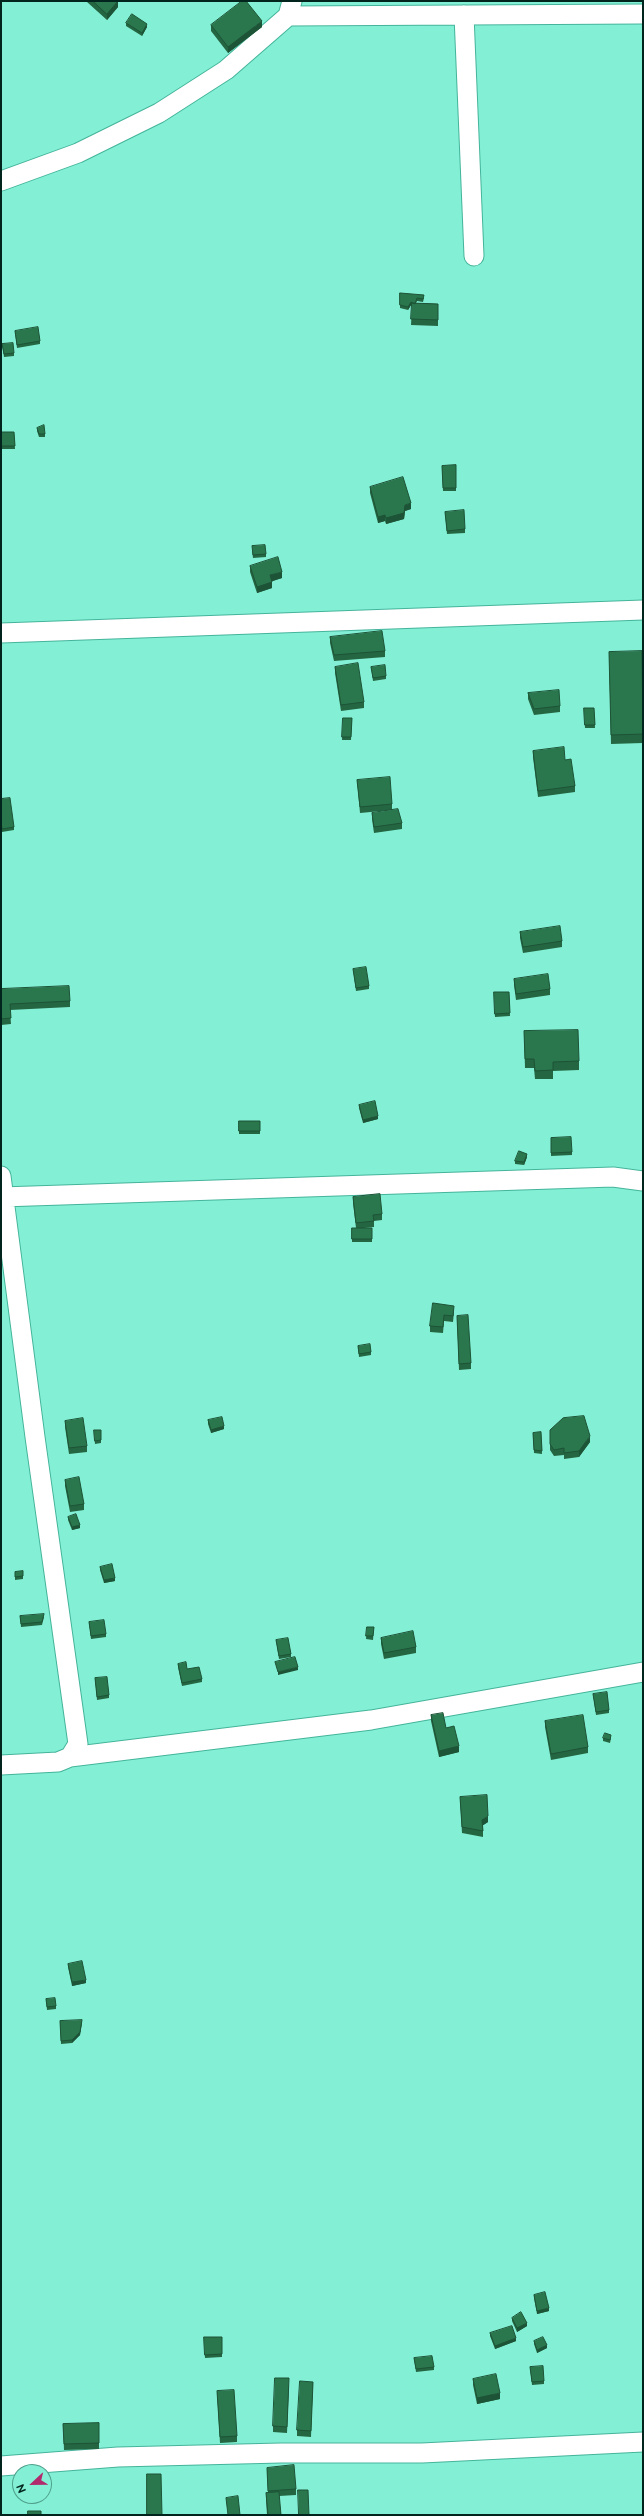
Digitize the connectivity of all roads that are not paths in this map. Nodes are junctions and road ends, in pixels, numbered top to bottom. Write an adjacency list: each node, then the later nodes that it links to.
1 (290, 9): 3 (street); 4 (street)
2 (643, 14): 3 (street)
3 (464, 15): 5 (street)
4 (1, 181)
5 (474, 256)
6 (643, 610): 7 (street)
7 (1, 633)
8 (1, 1176): 10 (street)
9 (643, 1181): 10 (street)
10 (2, 1197): 12 (street)
11 (643, 1672): 12 (street)
12 (70, 1756): 13 (street)
13 (1, 1765)
14 (643, 2442): 15 (street)
15 (1, 2466)

